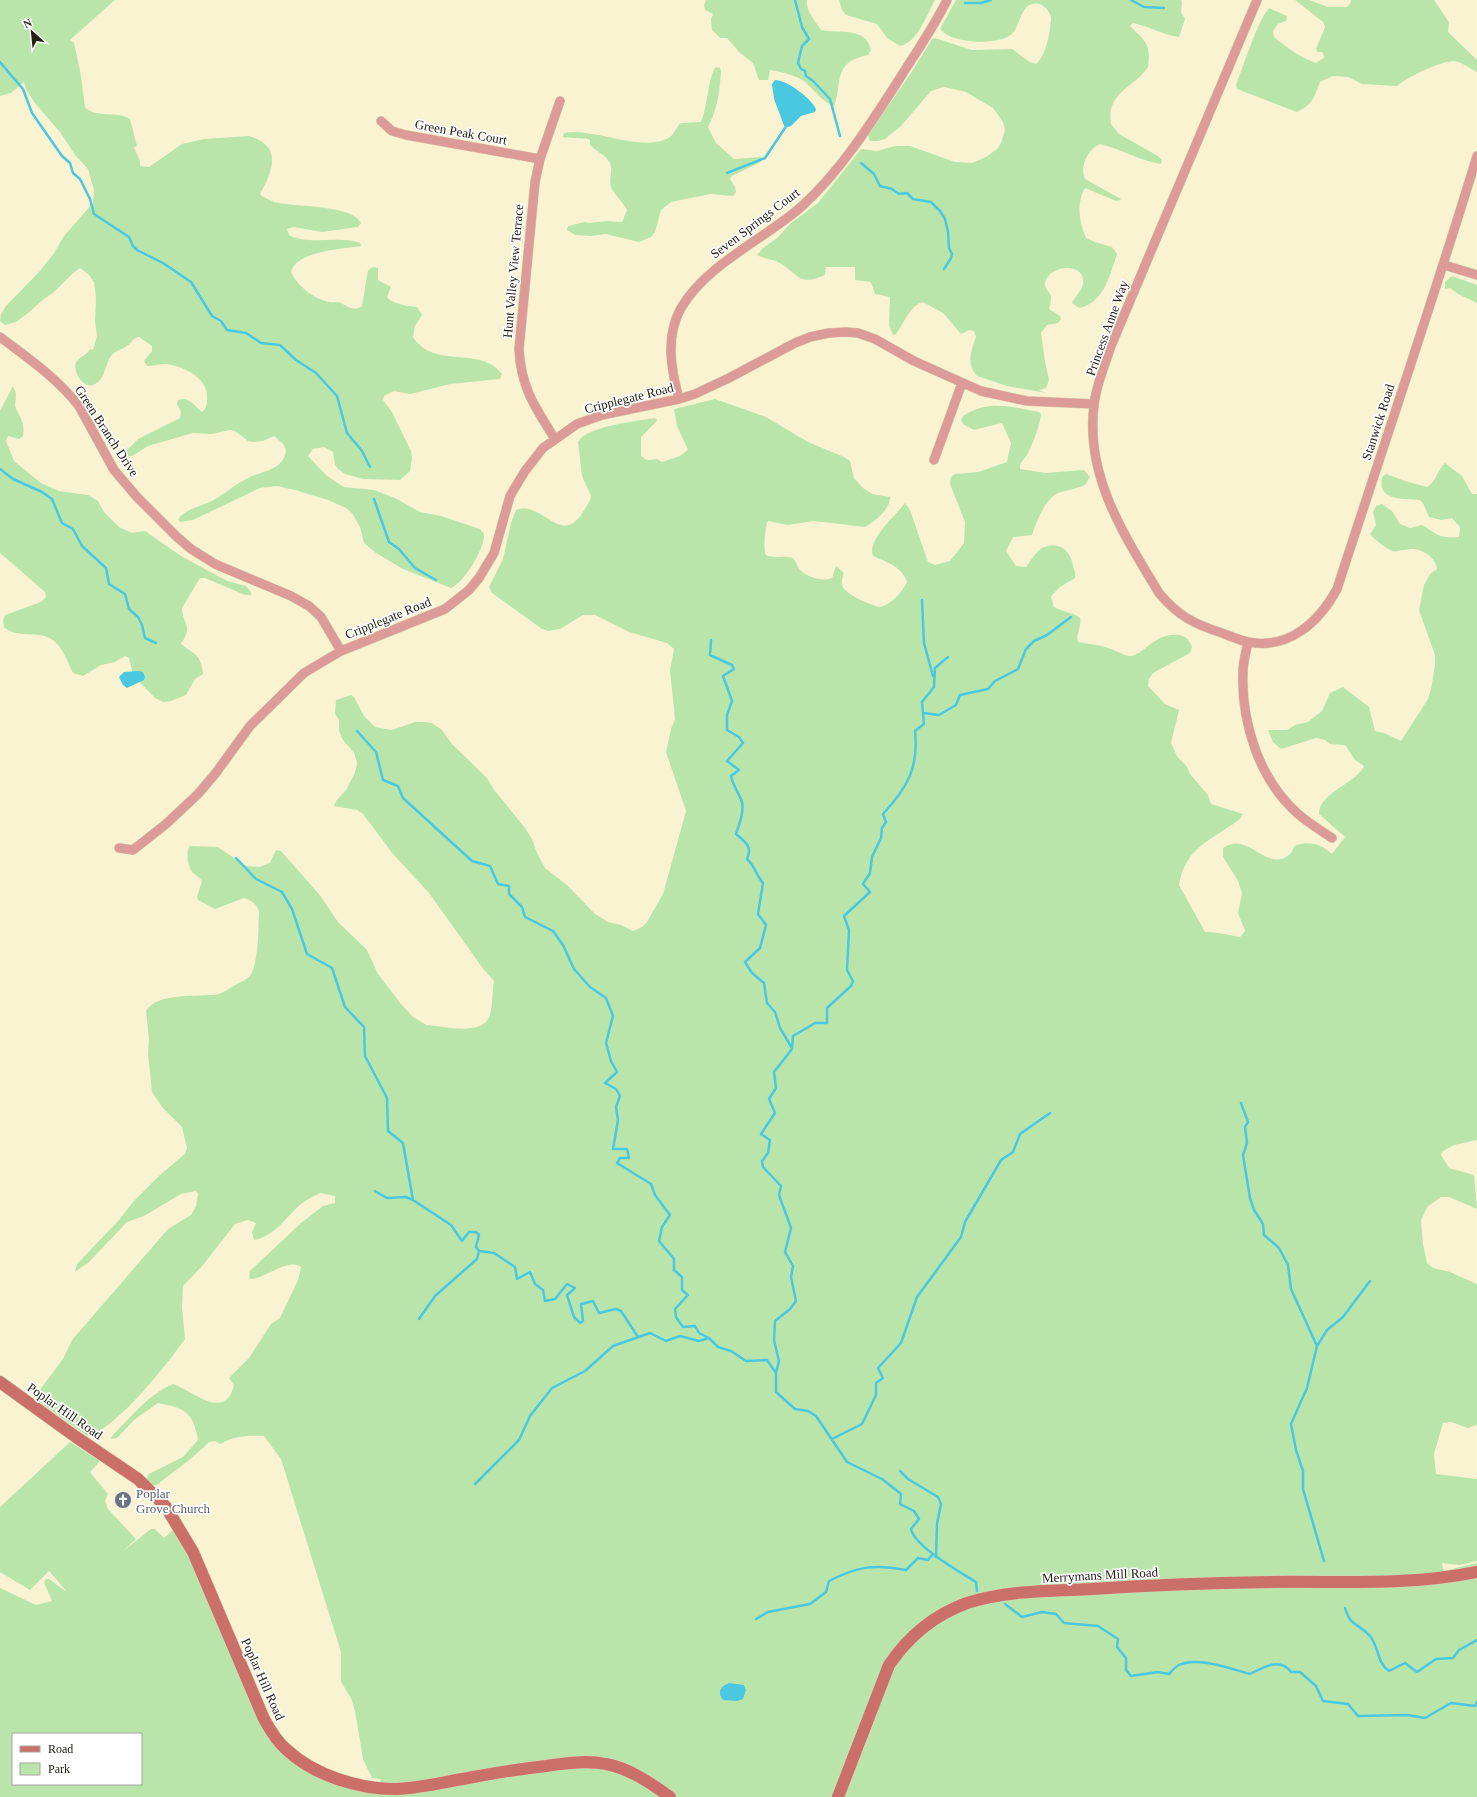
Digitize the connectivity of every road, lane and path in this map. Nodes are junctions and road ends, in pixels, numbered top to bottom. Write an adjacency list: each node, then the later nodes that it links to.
1 (947, 0): 11 (street, Seven Springs Court)
2 (1257, 0): 12 (street, Princess Anne Way)
3 (560, 101): 6 (street, Hunt Valley View Terrace)
4 (381, 121): 6 (street, Green Peak Court)
5 (1477, 156): 7 (street, Stanwick Road)
6 (540, 159): 13 (street, Hunt Valley View Terrace)
7 (1444, 265): 8 (street); 15 (street, Stanwick Road)
8 (1477, 275)
9 (0, 337): 16 (street, Green Branch Drive)
10 (962, 383): 11 (street, Cripplegate Road); 12 (street, Cripplegate Road); 14 (street)
11 (679, 399): 13 (street, Cripplegate Road)
12 (1094, 404): 15 (street, Princess Anne Way)
13 (555, 439): 16 (street, Cripplegate Road)
14 (934, 460)
15 (1248, 642): 17 (street)
16 (341, 651): 18 (street, Cripplegate Road)
17 (1332, 838)
18 (119, 848)
19 (0, 1382): 21 (street, Poplar Hill Road)
20 (1477, 1572): 22 (street, Merrymans Mill Road)
21 (670, 1797)
22 (838, 1797)

